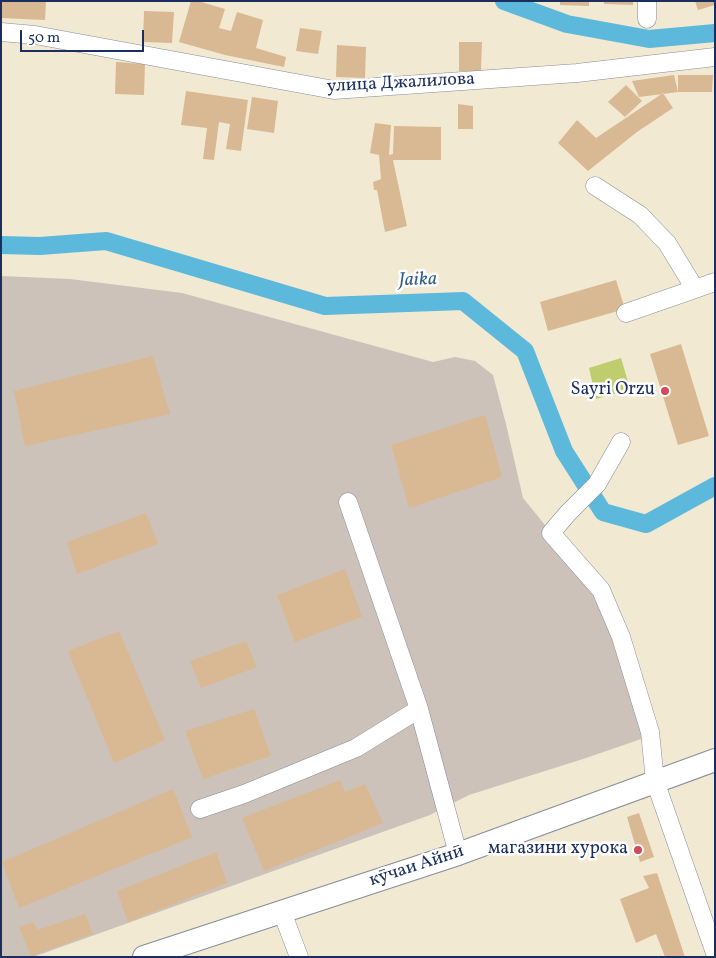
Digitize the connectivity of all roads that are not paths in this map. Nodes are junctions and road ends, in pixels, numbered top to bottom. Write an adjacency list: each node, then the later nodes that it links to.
1 (647, 1): 2 (street)
2 (647, 19)
3 (1, 32): 4 (street, улица Джалилова)
4 (715, 57)
5 (595, 186): 7 (street)
6 (715, 282): 7 (street)
7 (695, 289): 8 (street)
8 (626, 313)
9 (621, 442): 13 (street)
10 (348, 502): 11 (street)
11 (420, 709): 14 (street); 15 (street)
12 (715, 760): 13 (main road, кӯчаи Айнӣ)
13 (655, 781): 15 (main road, кӯчаи Айнӣ); 17 (street)
14 (200, 809)
15 (458, 854): 16 (main road, кӯчаи Айнӣ)
16 (282, 912): 18 (main road, кӯчаи Айнӣ); 19 (street)
17 (715, 954)
18 (144, 957)
19 (299, 957)

